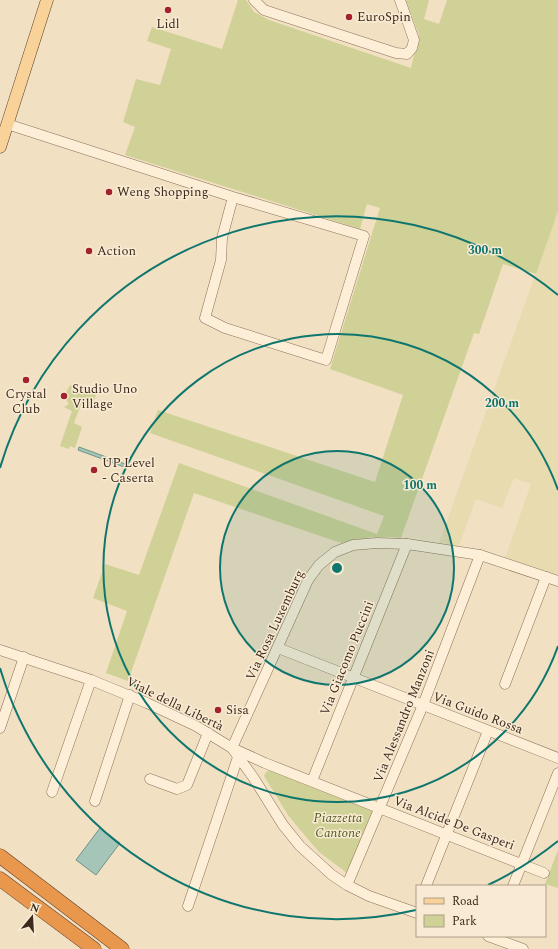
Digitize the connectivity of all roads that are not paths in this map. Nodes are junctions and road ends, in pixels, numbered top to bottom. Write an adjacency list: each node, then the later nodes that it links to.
1 (47, 0): 4 (main road)
2 (254, 0): 3 (street)
3 (400, 0)
4 (7, 124): 5 (main road); 6 (street)
5 (0, 147)
6 (232, 197): 6 (street)
7 (407, 544): 8 (street, Via Rosa Luxemburg); 11 (street, Via Rosa Luxemburg); 14 (street, Via Giacomo Puccini)
8 (480, 555): 9 (street, Via Rosa Luxemburg); 18 (street, Via Alessandro Manzoni)
9 (546, 577): 10 (street, Via Rosa Luxemburg); 16 (street)
10 (558, 581)
11 (278, 648): 14 (street, Via Guido Rossa); 22 (street, Via Rosa Luxemburg)
12 (0, 650): 13 (street, Viale della Libertà)
13 (24, 658): 15 (street, Viale della Libertà); 19 (street)
14 (352, 678): 18 (street, Via Guido Rossa); 28 (street, Via Giacomo Puccini)
15 (92, 680): 17 (street, Viale della Libertà); 29 (street)
16 (505, 684)
17 (130, 696): 21 (street, Viale della Libertà); 30 (street)
18 (423, 706): 20 (street, Via Guido Rossa); 31 (street, Via Alessandro Manzoni)
19 (0, 728)
20 (488, 731): 23 (street, Via Guido Rossa); 32 (street)
21 (208, 733): 22 (street, Viale della Libertà); 27 (street)
22 (235, 753): 24 (street, Via Alcide De Gasperi); 26 (street, Viale della Libertà); 42 (street, Via Rosa Luxemburg)
23 (558, 758)
24 (265, 763): 26 (street); 28 (street, Via Alcide De Gasperi)
25 (558, 773): 35 (street)
26 (253, 777): 39 (street, Viale della Libertà)
27 (150, 779)
28 (312, 781): 31 (street, Via Alcide De Gasperi)
29 (52, 792)
30 (95, 800)
31 (380, 808): 32 (street, Via Alcide De Gasperi); 39 (street, Via Alessandro Manzoni)
32 (447, 834): 35 (street, Via Alcide De Gasperi); 40 (street)
33 (0, 856): 37 (highway)
34 (0, 861): 37 (highway)
35 (522, 864): 36 (street, Via Alcide De Gasperi); 41 (street)
36 (544, 873)
37 (25, 876): 46 (highway)
38 (0, 879): 45 (highway)
39 (348, 885): 43 (street, Viale della Libertà)
40 (426, 885)
41 (513, 885)
42 (188, 906)
43 (416, 911)
44 (493, 937): 47 (street)
45 (94, 949)
46 (122, 949)
47 (523, 949)

